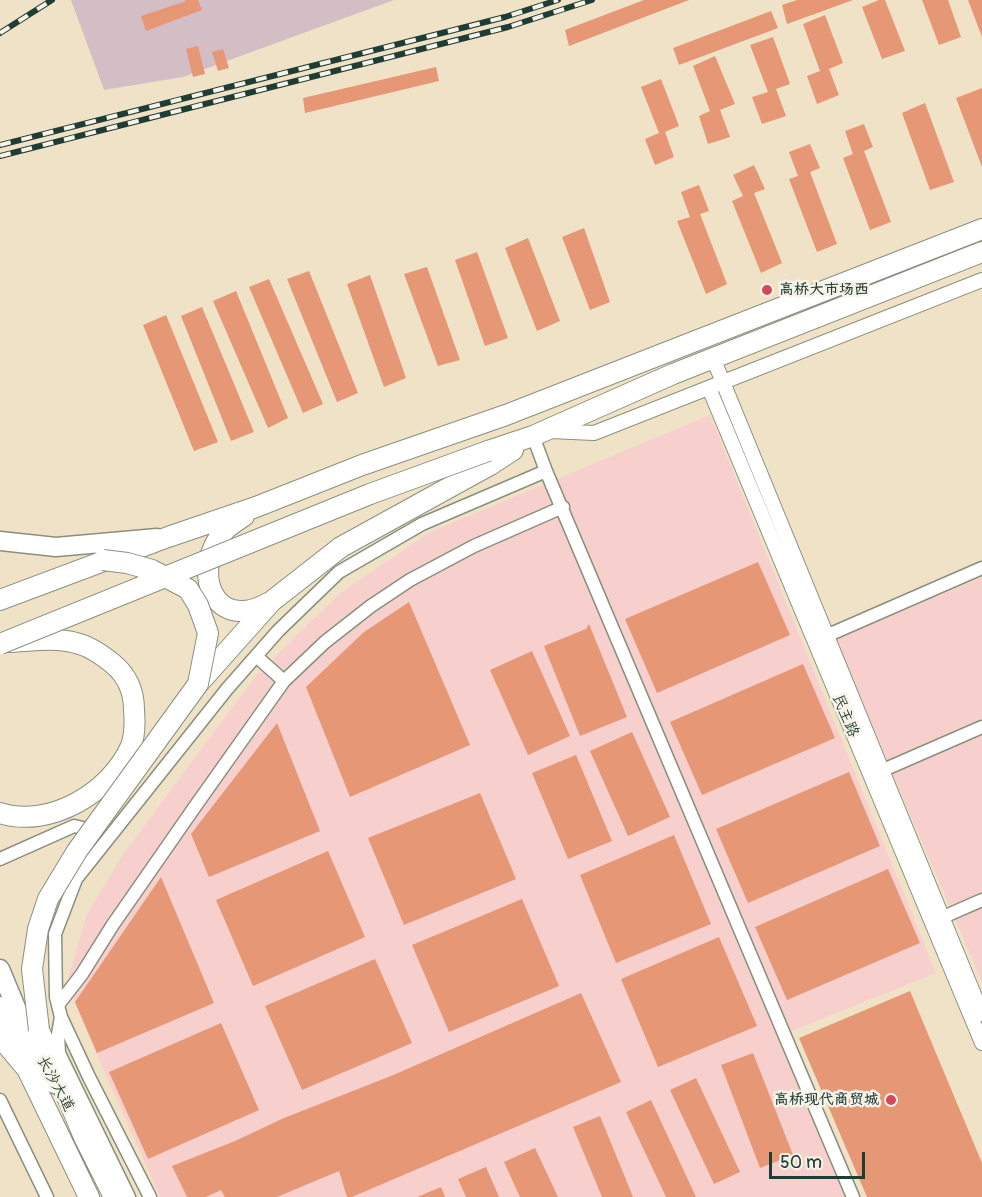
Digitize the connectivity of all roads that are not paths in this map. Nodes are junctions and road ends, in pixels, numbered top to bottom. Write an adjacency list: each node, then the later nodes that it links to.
1 (982, 229): 10 (highway)
2 (982, 252): 4 (highway)
3 (982, 280): 5 (street)
4 (713, 358): 5 (street, 民主路); 7 (highway)
5 (723, 383): 6 (street); 18 (street, 民主路)
6 (709, 388): 7 (street); 36 (street, 民主路)
7 (539, 434): 8 (highway); 9 (street)
8 (489, 458): 17 (highway); 19 (highway, bridge)
9 (546, 471): 11 (street); 20 (street)
10 (256, 507): 12 (highway); 17 (highway)
11 (563, 507): 21 (street); 48 (street)
12 (168, 537): 13 (main road); 14 (highway)
13 (0, 541)
14 (103, 560): 16 (highway); 22 (highway, bridge)
15 (982, 568): 18 (street)
16 (0, 600)
17 (272, 601): 22 (highway)
18 (826, 636): 24 (street, 民主路)
19 (1, 643): 25 (highway)
20 (256, 656): 21 (street); 26 (street)
21 (284, 681): 32 (street)
22 (198, 684): 34 (highway, bridge)
23 (982, 727): 24 (street)
24 (881, 771): 29 (street, 民主路)
25 (0, 813)
26 (112, 834): 27 (street); 32 (street)
27 (0, 859)
28 (982, 900): 29 (street)
29 (941, 918): 33 (street, 民主路)
30 (0, 969): 34 (main road)
31 (0, 1006): 37 (main road)
32 (59, 1011): 39 (street); 47 (street)
33 (982, 1014)
34 (33, 1032): 39 (highway)
35 (0, 1036): 37 (highway, 长沙大道)
36 (982, 1043)
37 (27, 1069): 40 (highway, 长沙大道)
38 (0, 1100): 41 (street)
39 (92, 1138): 44 (highway); 45 (street); 46 (street)
40 (74, 1167): 42 (main road); 43 (highway, 长沙大道)
41 (47, 1197)
42 (82, 1197)
43 (89, 1197)
44 (114, 1197)
45 (122, 1197)
46 (129, 1197)
47 (150, 1197)
48 (853, 1197)

